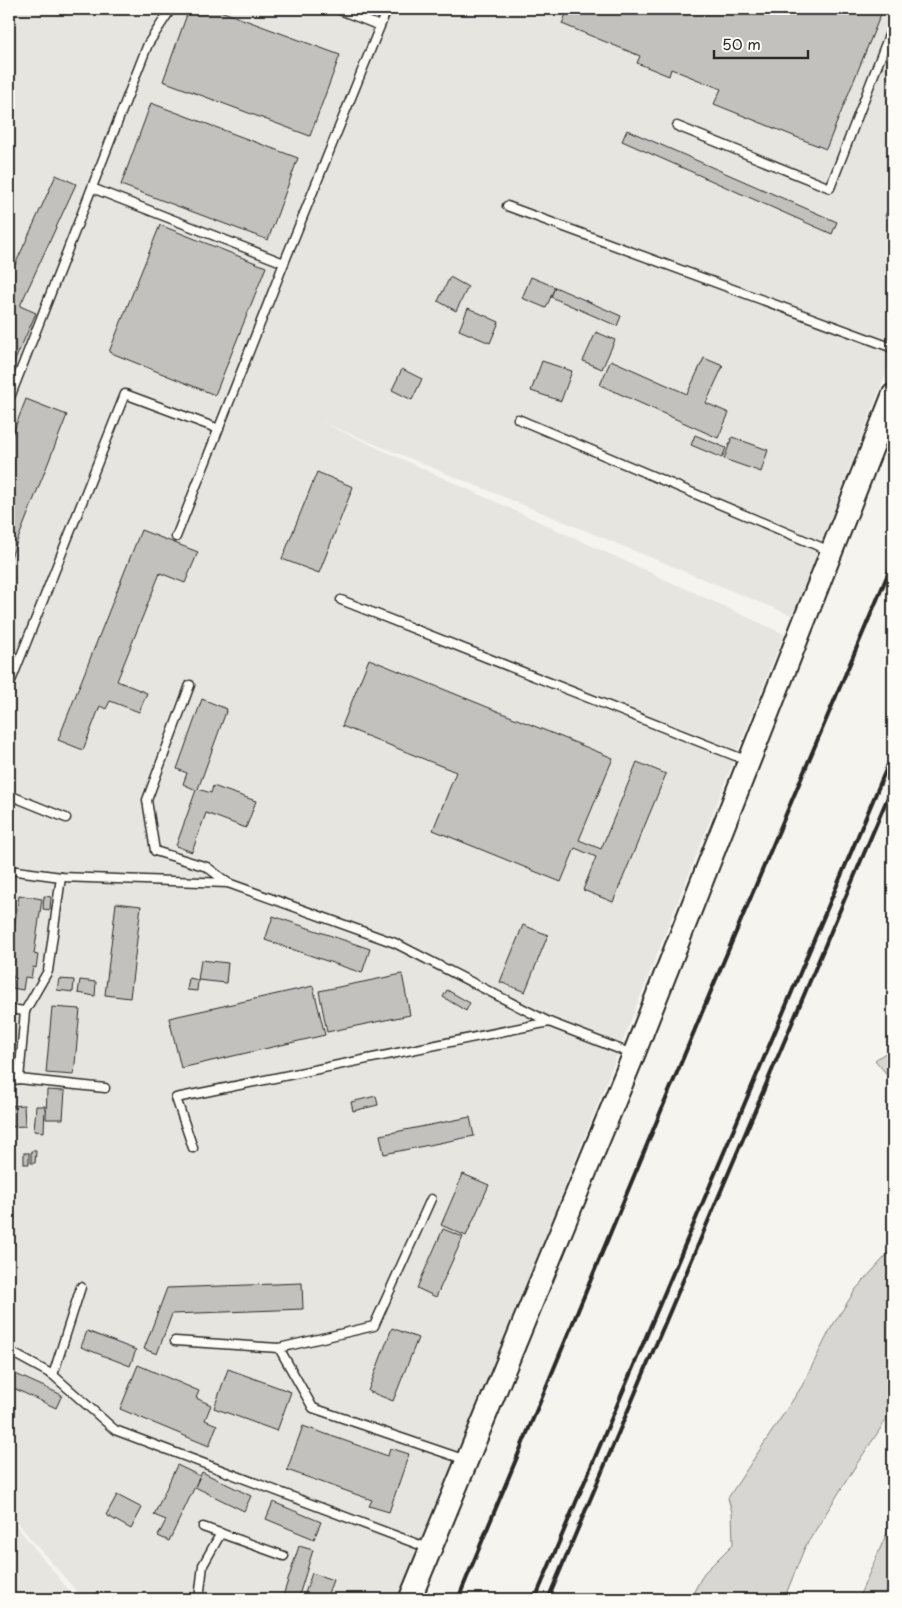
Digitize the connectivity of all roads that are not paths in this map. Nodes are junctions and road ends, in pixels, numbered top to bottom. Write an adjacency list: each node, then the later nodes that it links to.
1 (171, 9): 7 (lane)
2 (337, 9): 5 (lane)
3 (387, 9): 5 (lane)
4 (893, 25): 6 (lane)
5 (380, 26): 9 (lane)
6 (677, 126)
7 (92, 188): 9 (lane); 12 (lane)
8 (506, 206): 10 (lane)
9 (284, 263): 14 (lane)
10 (893, 348)
11 (893, 394): 16 (street)
12 (9, 400)
13 (518, 419): 16 (lane)
14 (219, 429): 15 (lane); 19 (lane)
15 (176, 537)
16 (832, 552): 20 (street)
17 (341, 600): 20 (lane)
18 (190, 685): 25 (lane)
19 (9, 686)
20 (749, 761): 29 (street)
21 (9, 795): 22 (lane)
22 (66, 818)
23 (9, 870): 24 (lane)
24 (61, 877): 25 (lane); 27 (lane)
25 (228, 883): 28 (lane)
26 (9, 1009): 27 (lane)
27 (25, 1010): 30 (lane)
28 (549, 1022): 29 (lane); 33 (lane)
29 (634, 1054): 40 (street)
30 (19, 1079): 31 (lane); 32 (lane)
31 (9, 1081)
32 (105, 1088)
33 (193, 1148)
34 (431, 1199): 37 (lane)
35 (81, 1287): 39 (lane)
36 (175, 1341): 37 (lane)
37 (279, 1348): 40 (lane)
38 (9, 1351): 39 (lane)
39 (53, 1375): 43 (lane)
40 (466, 1460): 43 (street)
41 (203, 1527): 42 (lane)
42 (221, 1533): 44 (lane); 45 (lane)
43 (430, 1549): 46 (street)
44 (284, 1556)
45 (199, 1599)
46 (410, 1599)

